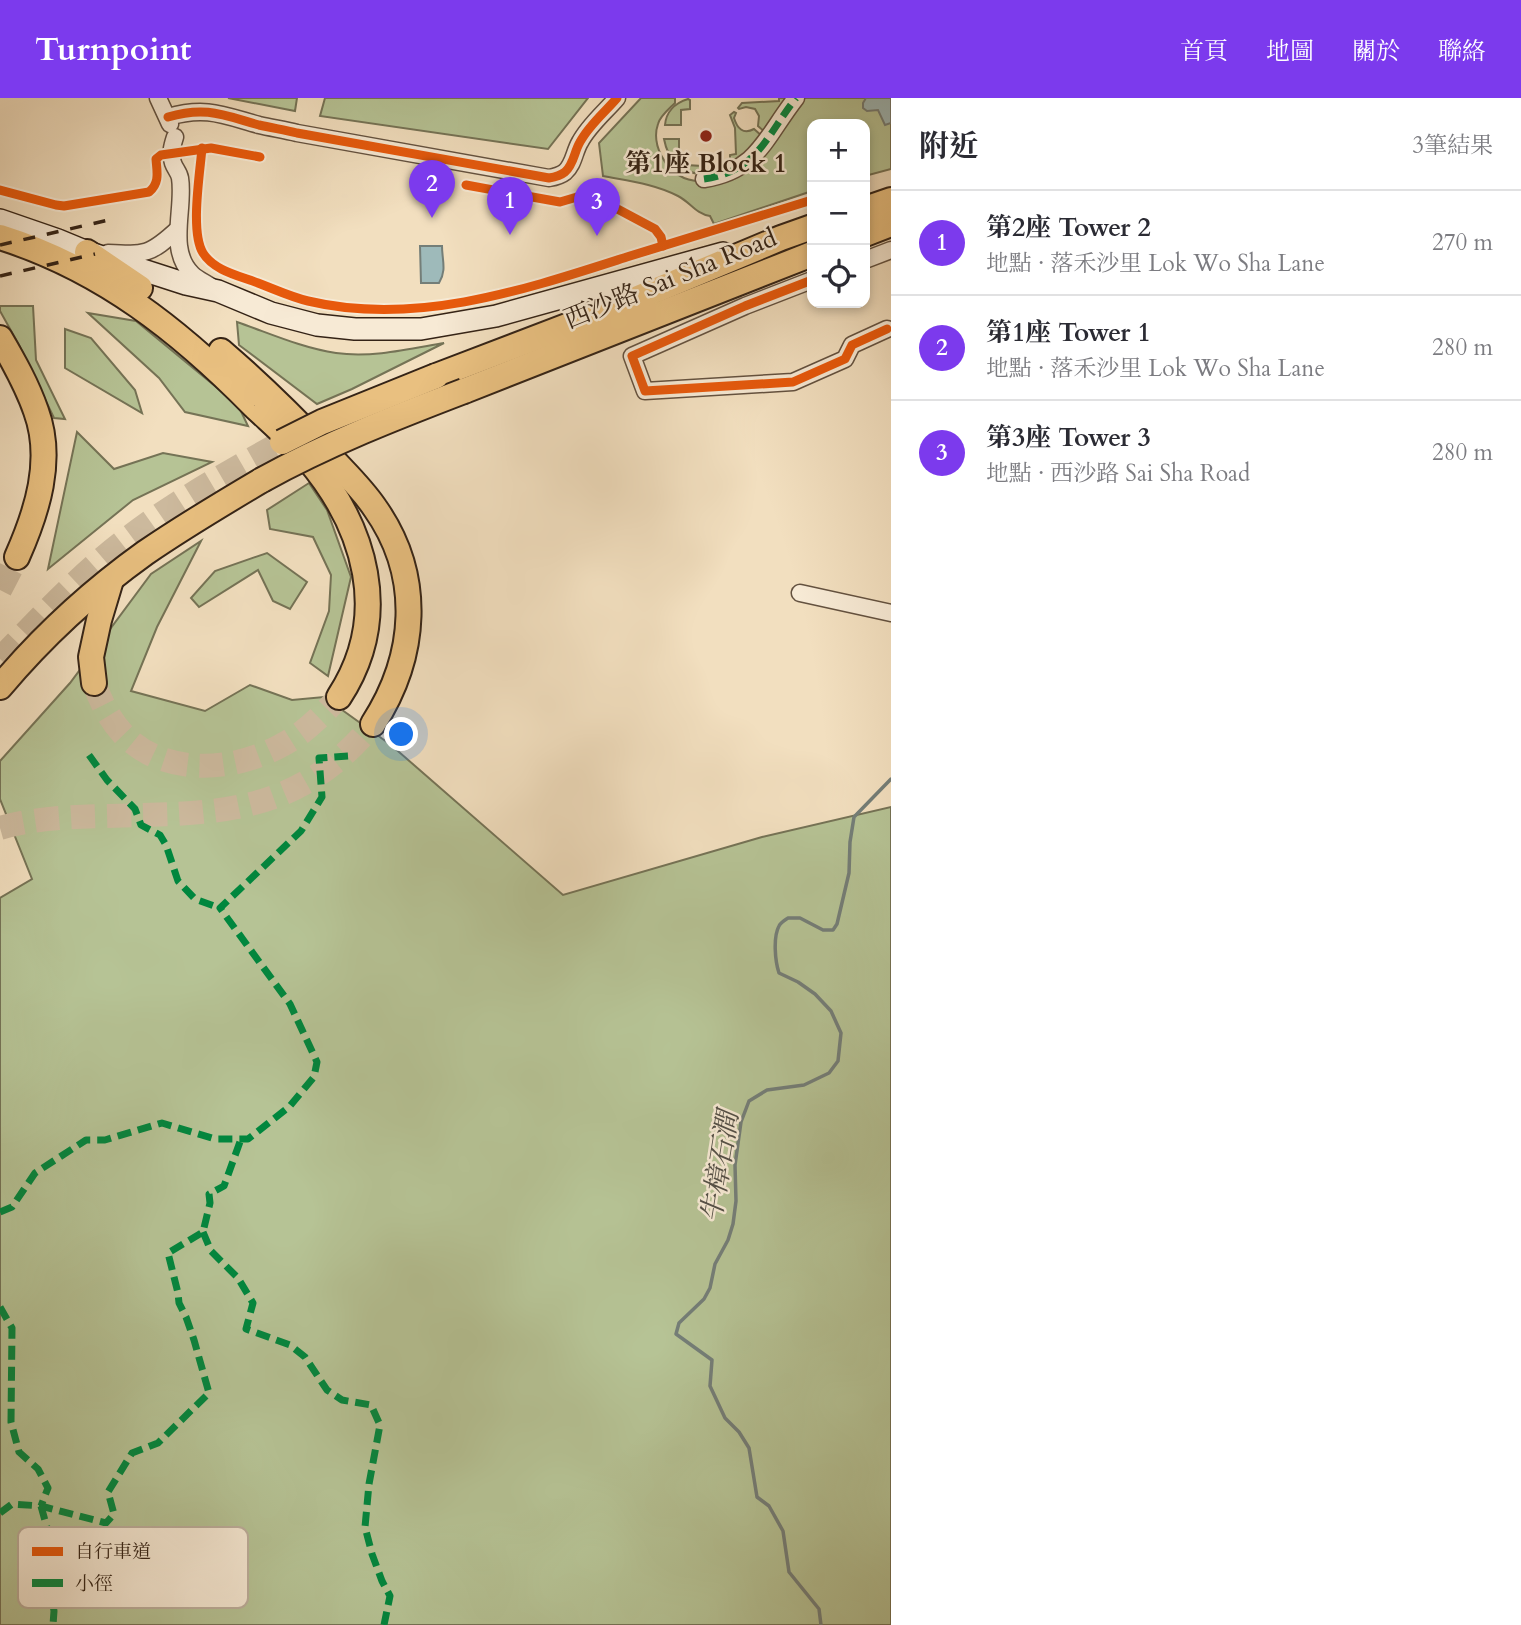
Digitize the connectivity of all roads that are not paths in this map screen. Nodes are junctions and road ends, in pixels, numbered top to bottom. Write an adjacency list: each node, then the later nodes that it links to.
1 (158, 98): 4 (street)
2 (617, 98): 4 (street)
3 (796, 98): 5 (street)
4 (168, 117): 10 (street)
5 (704, 180)
6 (891, 200): 7 (main road)
7 (870, 207)
8 (0, 220): 16 (main road, 西沙路 Sai Sha Road)
9 (891, 224): 12 (main road)
10 (178, 229): 16 (street); 20 (street)
11 (807, 229): 14 (main road, 西沙路 Sai Sha Road)
12 (870, 232)
13 (0, 237): 30 (main road)
14 (781, 238): 20 (main road, 西沙路 Sai Sha Road); 23 (main road, bridge)
15 (891, 250): 18 (street)
16 (87, 252): 20 (main road, 西沙路 Sai Sha Road); 31 (main road)
17 (807, 256): 25 (main road, 西沙路 Sai Sha Road, bridge)
18 (870, 258)
19 (807, 282): 21 (street)
20 (218, 291)
21 (887, 329)
22 (0, 338): 24 (main road)
23 (282, 442)
24 (17, 557)
25 (111, 580): 28 (main road); 29 (main road, 西沙路 Sai Sha Road)
26 (800, 593): 27 (street)
27 (891, 613)
28 (94, 683)
29 (0, 687)
30 (340, 697)
31 (373, 724)

